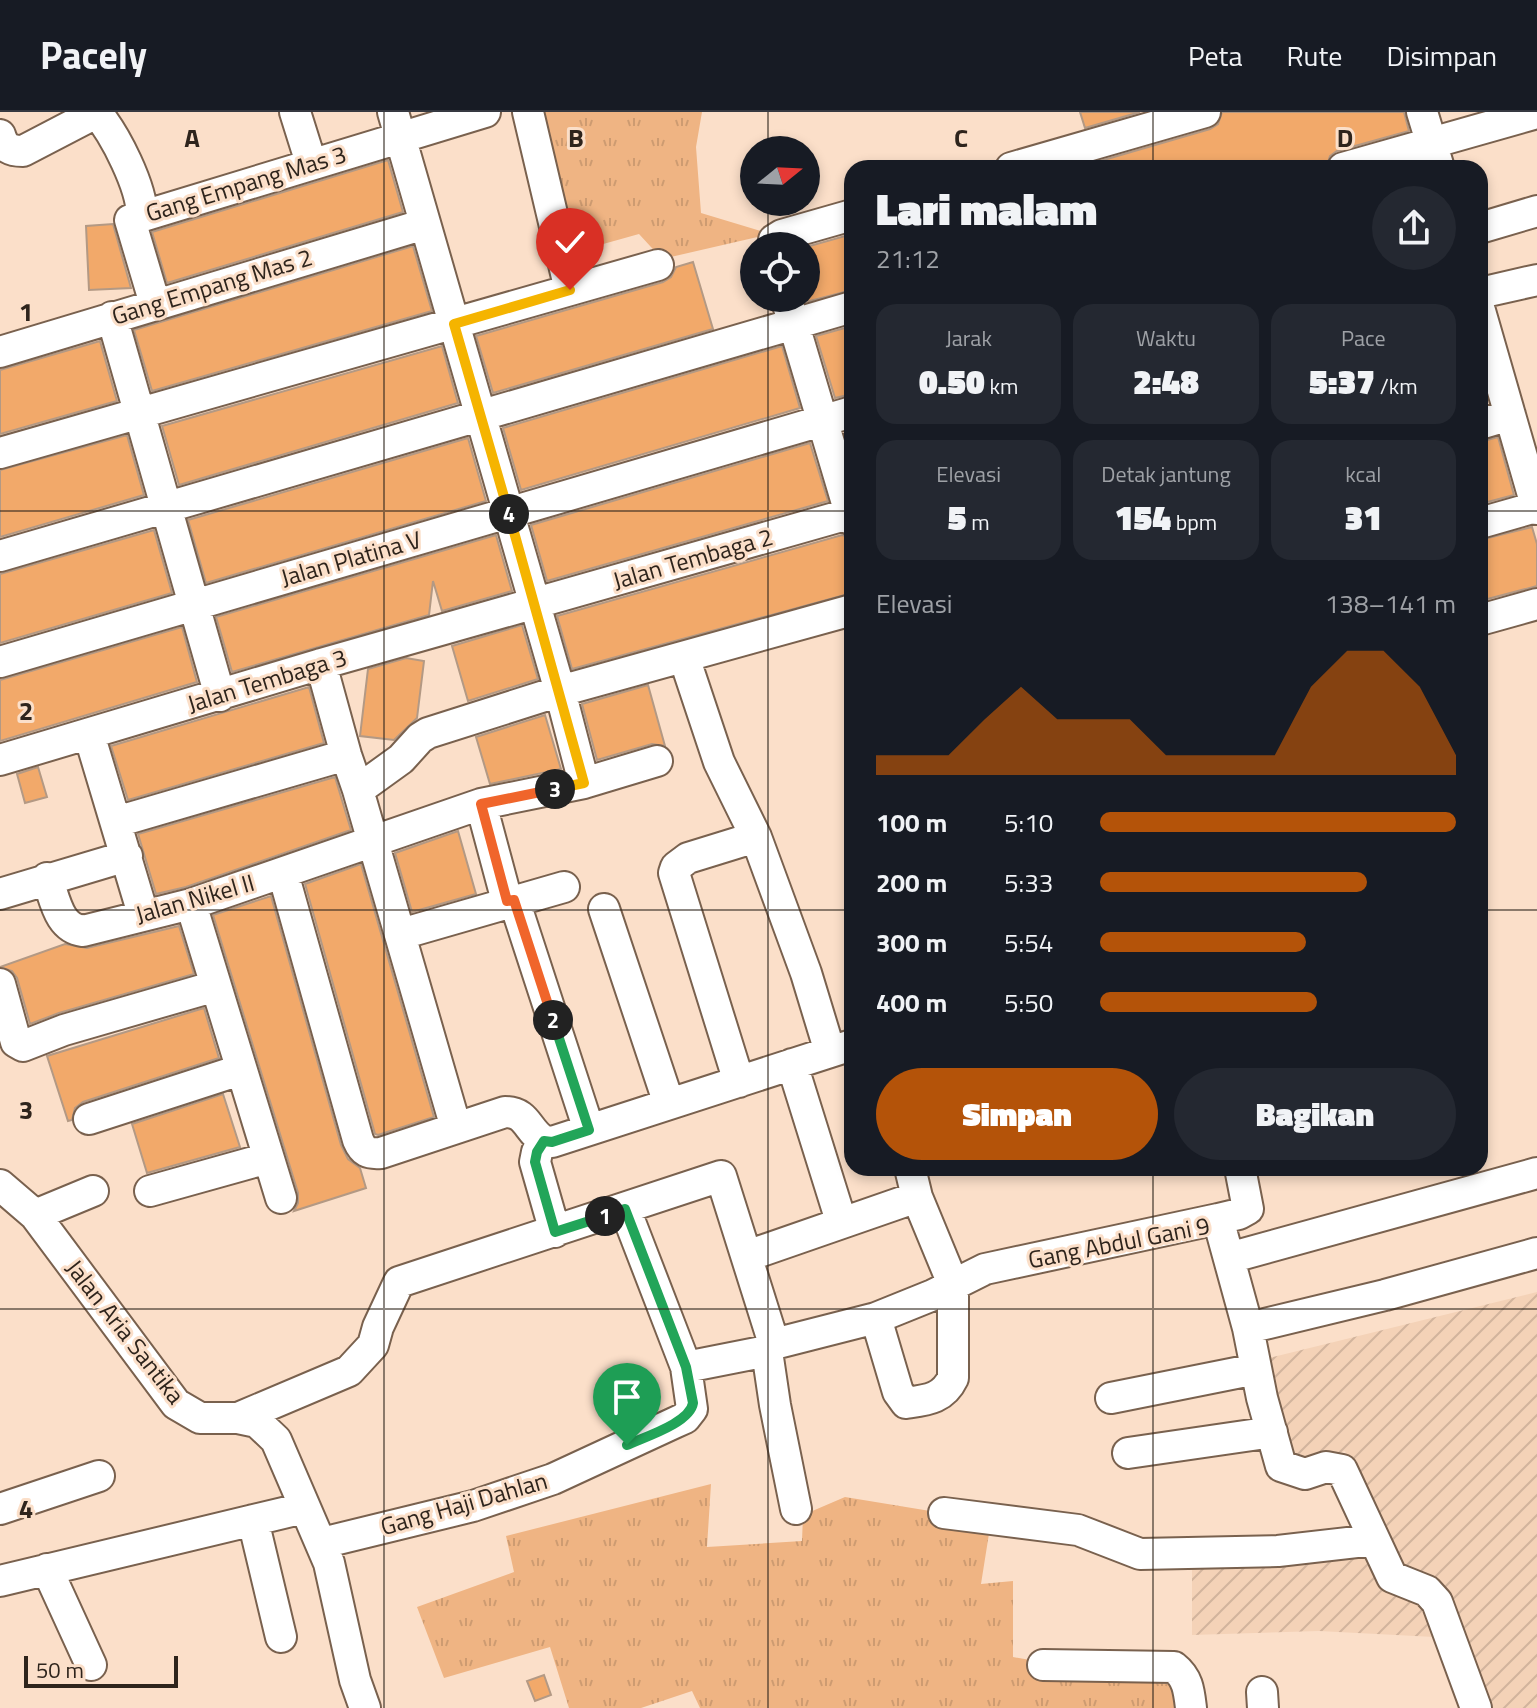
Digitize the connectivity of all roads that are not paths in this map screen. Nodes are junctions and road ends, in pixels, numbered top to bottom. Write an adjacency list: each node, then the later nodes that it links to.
1 (97, 112): 9 (street); 15 (street)
2 (295, 112): 13 (street)
3 (485, 112): 8 (street, Gang Empang Mas 3)
4 (528, 112): 22 (street)
5 (1205, 112): 11 (street)
6 (1422, 112): 10 (street)
7 (1537, 113): 10 (street)
8 (396, 124): 13 (street, Gang Empang Mas 3); 17 (street)
9 (0, 135)
10 (1435, 156): 12 (street)
11 (1086, 158)
12 (1404, 160)
13 (311, 163): 15 (street, Gang Empang Mas 3)
14 (1537, 211): 18 (street)
15 (142, 216): 24 (street, Gang Empang Mas 3)
16 (844, 217): 19 (street)
17 (425, 224): 24 (street, Gang Empang Mas 2); 30 (street)
18 (1488, 226)
19 (792, 232)
20 (658, 265): 22 (street)
21 (1537, 280): 23 (street)
22 (570, 290): 30 (street)
23 (1488, 291)
24 (155, 304): 29 (street, Gang Empang Mas 2)
25 (844, 308): 26 (street)
26 (820, 309)
27 (787, 312): 36 (street)
28 (790, 312): 37 (street)
29 (112, 317): 32 (street, Gang Empang Mas 2); 33 (street)
30 (454, 324): 33 (street); 36 (street)
31 (1488, 343): 35 (street)
32 (0, 352)
33 (139, 414): 39 (street); 41 (street)
34 (844, 414): 37 (street, Jalan Platina V)
35 (1510, 415): 38 (street); 42 (street)
36 (481, 416): 41 (street); 43 (street)
37 (822, 421): 40 (street); 43 (street, Jalan Platina V)
38 (1488, 422)
39 (0, 453)
40 (844, 493)
41 (166, 508): 46 (street); 48 (street)
42 (1537, 508): 45 (street)
43 (509, 513): 48 (street, Jalan Platina V); 49 (street)
44 (844, 518): 49 (street, Jalan Tembaga 2)
45 (1488, 521)
46 (0, 556)
47 (1537, 604): 51 (street)
48 (194, 605): 53 (street, Jalan Platina V); 56 (street)
49 (535, 605): 54 (street, Jalan Tembaga 3); 55 (street)
50 (844, 612): 52 (street)
51 (1488, 618)
52 (684, 657): 55 (street); 65 (street)
53 (0, 662)
54 (321, 664): 56 (street, Jalan Tembaga 3); 58 (street)
55 (560, 691): 61 (street); 62 (street)
56 (220, 696): 57 (street, Jalan Tembaga 3)
57 (89, 734): 59 (street, Jalan Tembaga 3); 64 (street)
58 (346, 755): 62 (street); 64 (street)
59 (0, 760)
60 (657, 761): 61 (street, Jalan Nikel II)
61 (584, 783): 63 (street, Jalan Nikel II)
62 (358, 790): 66 (street)
63 (470, 808): 66 (street, Jalan Nikel II); 72 (street)
64 (116, 822): 67 (street)
65 (756, 837): 79 (street); 82 (street)
66 (373, 843): 68 (street, Jalan Nikel II); 76 (street)
67 (127, 856): 69 (street); 75 (street)
68 (283, 873): 73 (street, Jalan Nikel II); 85 (street)
69 (47, 878): 71 (street); 75 (street, Jalan Nikel II)
70 (564, 887): 72 (street)
71 (0, 894)
72 (511, 901): 76 (street); 86 (street)
73 (191, 904): 75 (street, Jalan Nikel II); 78 (street)
74 (604, 909): 83 (street)
75 (143, 914)
76 (401, 934): 85 (street)
77 (0, 984): 78 (street)
78 (216, 986): 81 (street)
79 (841, 1049): 80 (street)
80 (792, 1064): 82 (street); 100 (street)
81 (240, 1070): 84 (street); 88 (street)
82 (739, 1082): 83 (street)
83 (669, 1104): 86 (street)
84 (89, 1119)
85 (456, 1128): 87 (street)
86 (589, 1130): 87 (street)
87 (544, 1141): 101 (street)
88 (268, 1158): 95 (street); 96 (street)
89 (1537, 1173): 91 (street)
90 (1242, 1176): 99 (street)
91 (1471, 1179): 104 (street)
92 (913, 1182): 100 (street); 105 (street)
93 (0, 1185): 98 (street, Jalan Aria Santika)
94 (93, 1191): 98 (street)
95 (150, 1191)
96 (281, 1198)
97 (625, 1209): 101 (street); 103 (street); 109 (street, Gang Haji Dahlan)
98 (35, 1215): 112 (street, Jalan Aria Santika)
99 (1218, 1219): 104 (street, Gang Abdul Gani 9); 105 (street, Gang Abdul Gani 9)
100 (841, 1221): 103 (street)
101 (555, 1232): 112 (street)
102 (1537, 1253): 107 (street)
103 (747, 1256): 108 (street)
104 (1229, 1258): 107 (street, Gang Abdul Gani 9)
105 (953, 1284): 106 (street, Gang Abdul Gani 9); 106 (street)
106 (876, 1318): 108 (street, Gang Abdul Gani 9)
107 (1248, 1328): 110 (street, Gang Abdul Gani 9)
108 (771, 1347): 109 (street, Gang Abdul Gani 9); 118 (street)
109 (686, 1367): 122 (street, Gang Haji Dahlan)
110 (1256, 1369): 111 (street); 113 (street, Gang Abdul Gani 9)
111 (1111, 1398)
112 (238, 1418): 116 (street, Jalan Aria Santika)
113 (1272, 1432): 114 (street); 121 (street, Gang Abdul Gani 9)
114 (1128, 1453)
115 (99, 1476): 117 (street)
116 (304, 1508): 120 (street); 122 (street, Jalan Aria Santika)
117 (0, 1509)
118 (796, 1509)
119 (944, 1513): 121 (street)
120 (253, 1520): 123 (street); 125 (street)
121 (1374, 1540): 130 (street)
122 (322, 1543): 128 (street, Jalan Aria Santika)
123 (47, 1569): 124 (street); 126 (street)
124 (0, 1581)
125 (281, 1637)
126 (91, 1665)
127 (1043, 1665): 129 (street)
128 (365, 1708)
129 (1191, 1708)
130 (1476, 1708)

